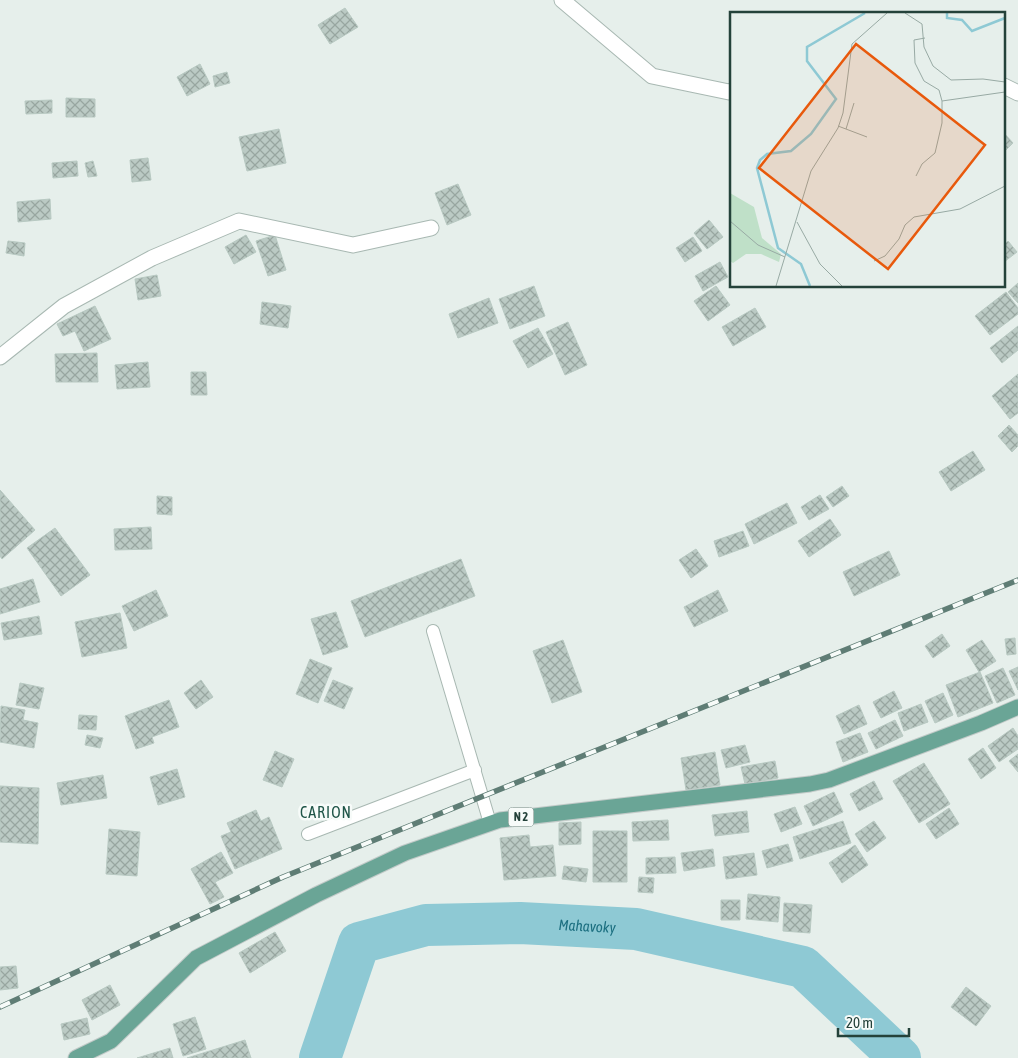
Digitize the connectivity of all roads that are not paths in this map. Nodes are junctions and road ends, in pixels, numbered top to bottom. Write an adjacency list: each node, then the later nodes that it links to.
1 (562, 0): 3 (street)
2 (1006, 87): 4 (street)
3 (730, 92)
4 (1018, 93)
5 (431, 228): 6 (street)
6 (0, 357)
7 (433, 631): 9 (lane)
8 (1018, 707): 10 (main road, N 2)
9 (475, 770): 10 (lane); 11 (lane)
10 (490, 824): 12 (main road, N 2)
11 (308, 834)
12 (76, 1058)

